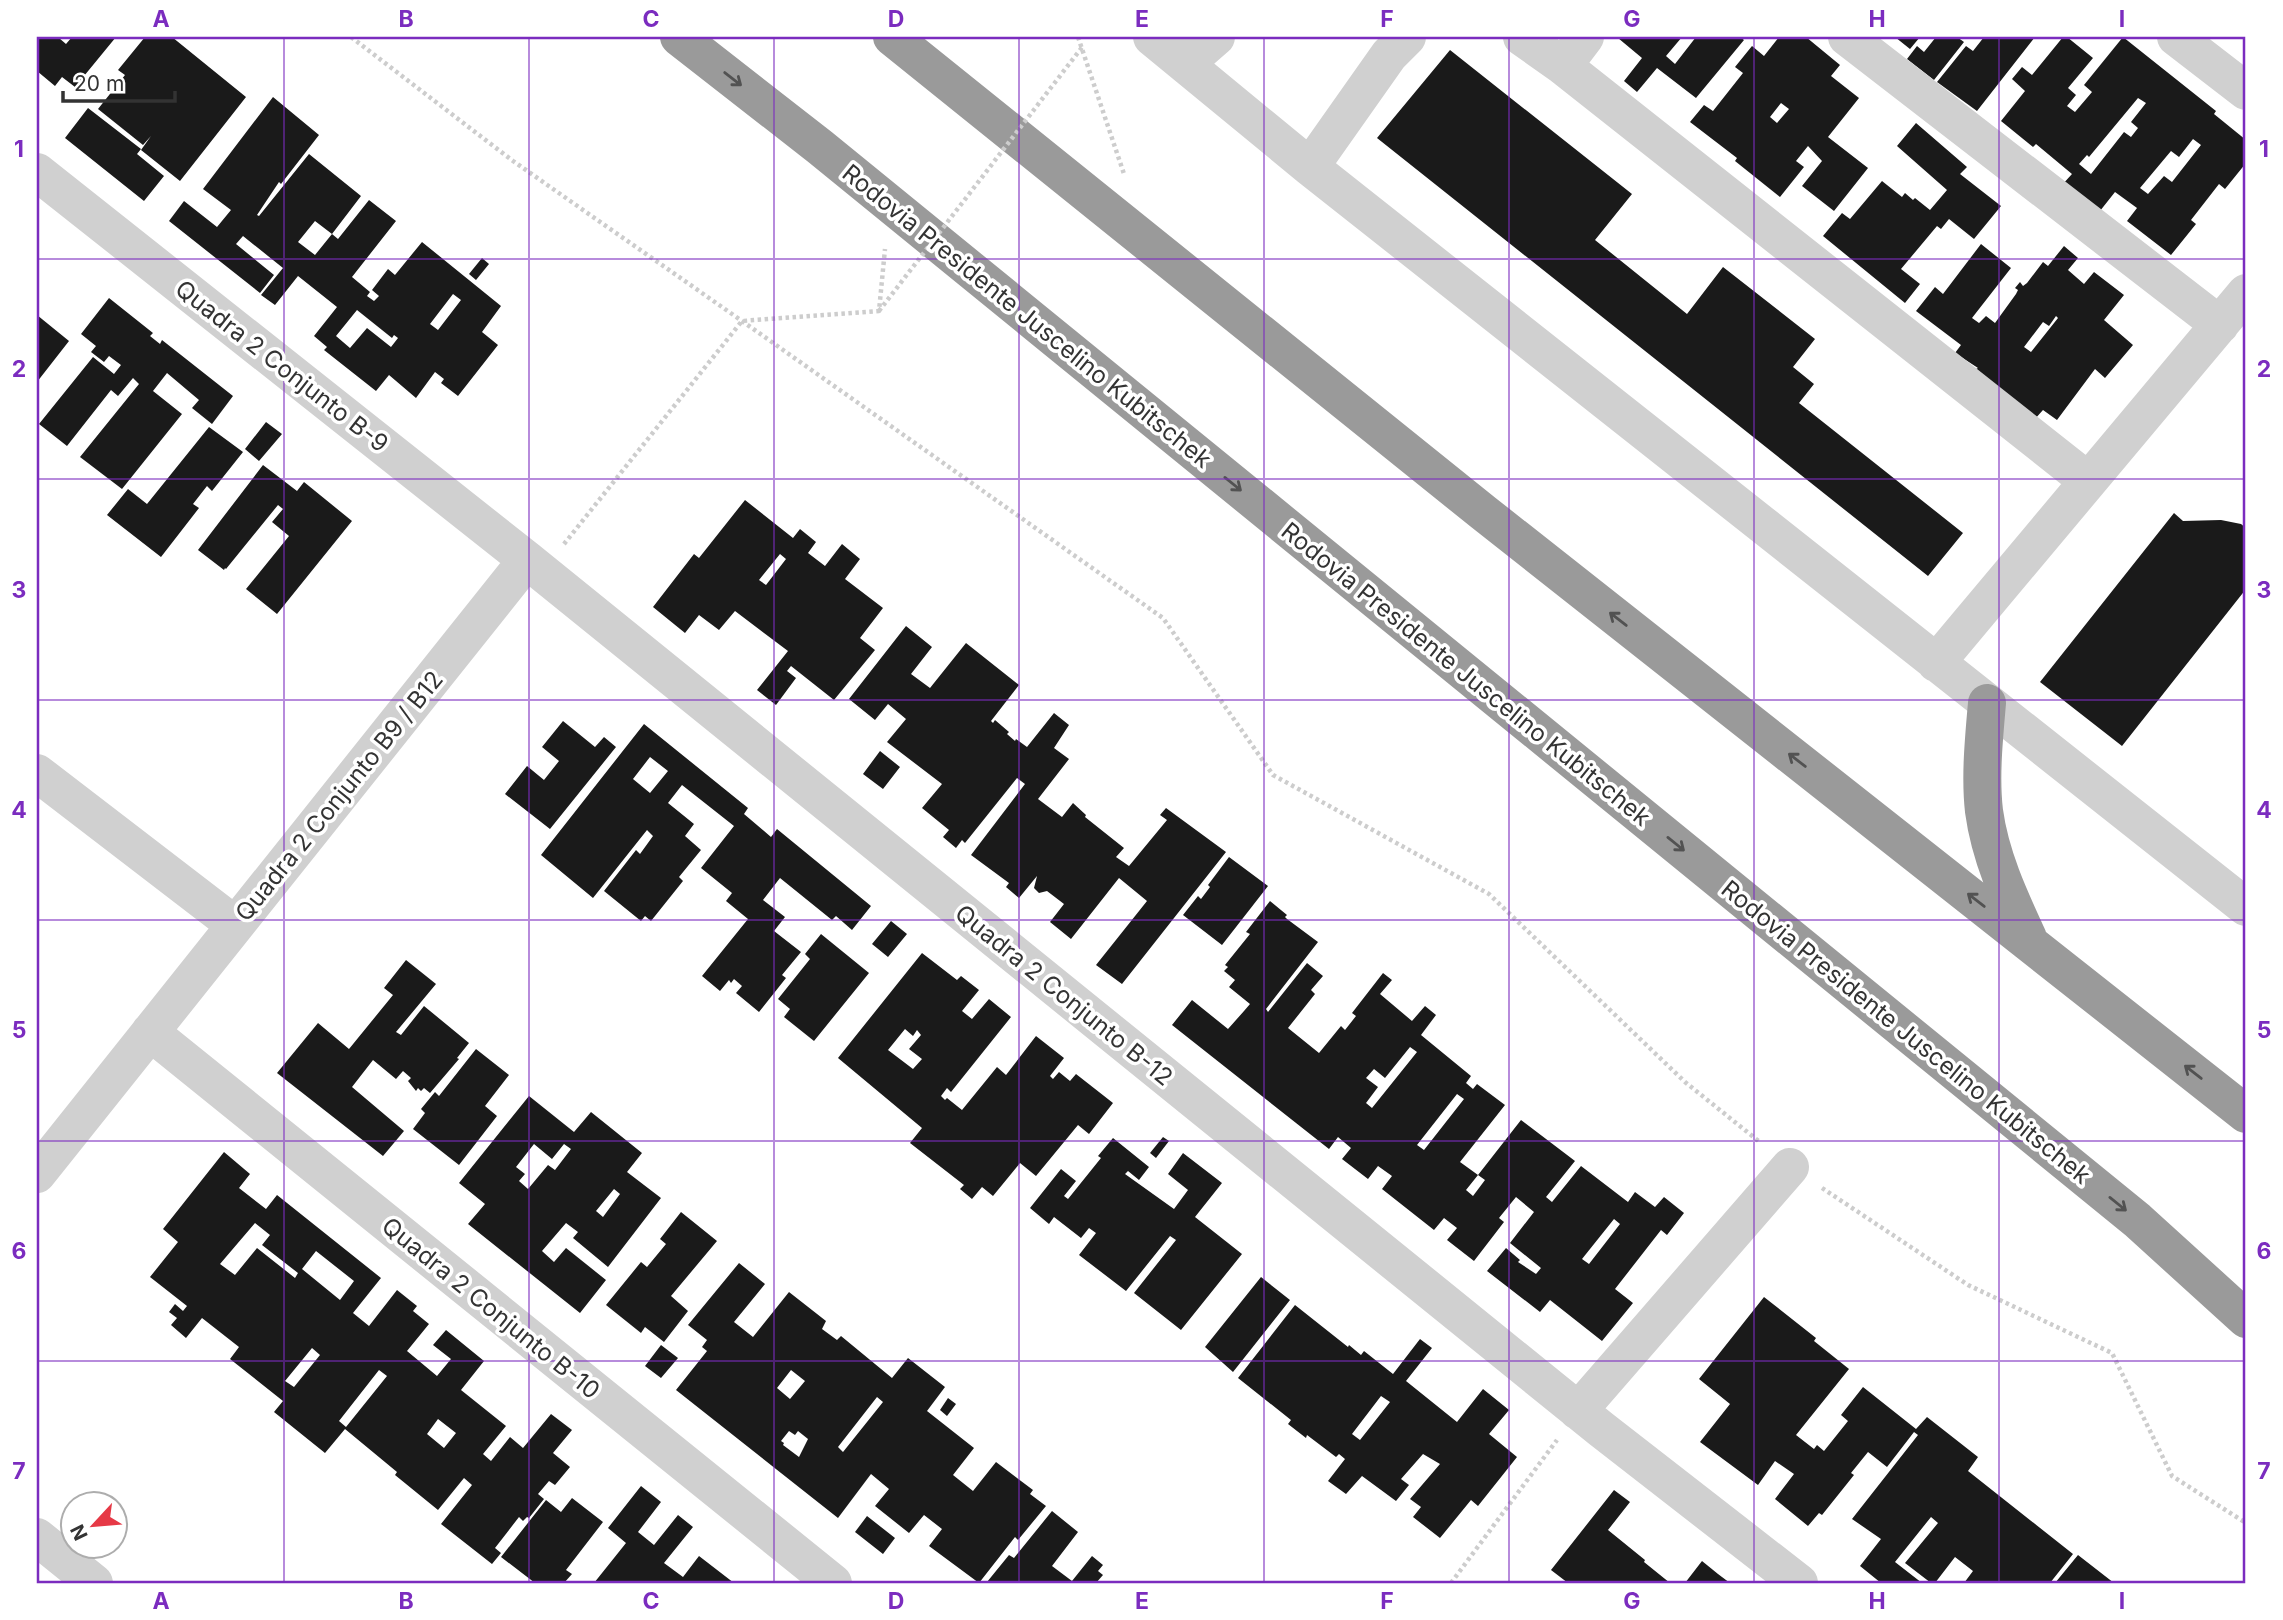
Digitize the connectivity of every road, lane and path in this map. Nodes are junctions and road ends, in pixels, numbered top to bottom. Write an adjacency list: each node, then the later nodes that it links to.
1 (351, 37): 21 (path)
2 (679, 37): 18 (highway, Rodovia Presidente Juscelino Kubitschek, one-way to 18)
3 (892, 37): 30 (highway, one-way to 3)
4 (1078, 37): 11 (path)
5 (1152, 37): 13 (street)
6 (1216, 37): 13 (street)
7 (1407, 37): 15 (street)
8 (1522, 37): 12 (street)
9 (1847, 37): 22 (street)
10 (2176, 37): 14 (street)
11 (1083, 46): 17 (path); 20 (path, bridge)
12 (1574, 51): 23 (street)
13 (1185, 64): 15 (street)
14 (2246, 91)
15 (1310, 167): 25 (street)
16 (37, 172): 24 (street, Quadra 2 Conjunto B-9)
17 (1125, 176)
18 (889, 204): 20 (path); 35 (highway, Rodovia Presidente Juscelino Kubitschek, one-way to 35)
19 (2246, 293): 22 (street)
20 (878, 311): 21 (path)
21 (742, 320): 24 (path); 33 (path)
22 (2220, 325): 23 (street)
23 (2088, 481): 25 (street)
24 (535, 566): 29 (street, Quadra 2 Conjunto B9 / B12); 36 (street, Quadra 2 Conjunto B-12)
25 (1936, 663): 26 (street)
26 (1987, 703): 28 (street); 30 (highway)
27 (37, 773): 29 (street)
28 (2246, 907)
29 (236, 925): 31 (street, Quadra 2 Conjunto B9 / B12)
30 (2030, 943): 32 (highway, one-way to 30)
31 (150, 1032): 34 (street, Quadra 2 Conjunto B9 / B12); 40 (street, Quadra 2 Conjunto B-10)
32 (2246, 1114)
33 (1790, 1167): 36 (street); 37 (path)
34 (37, 1174)
35 (2246, 1319)
36 (1589, 1420): 41 (path); 42 (street, Quadra 2 Conjunto B-12)
37 (2246, 1523)
38 (37, 1537): 39 (street)
39 (94, 1583)
40 (833, 1583)
41 (1451, 1583)
42 (1799, 1583)

